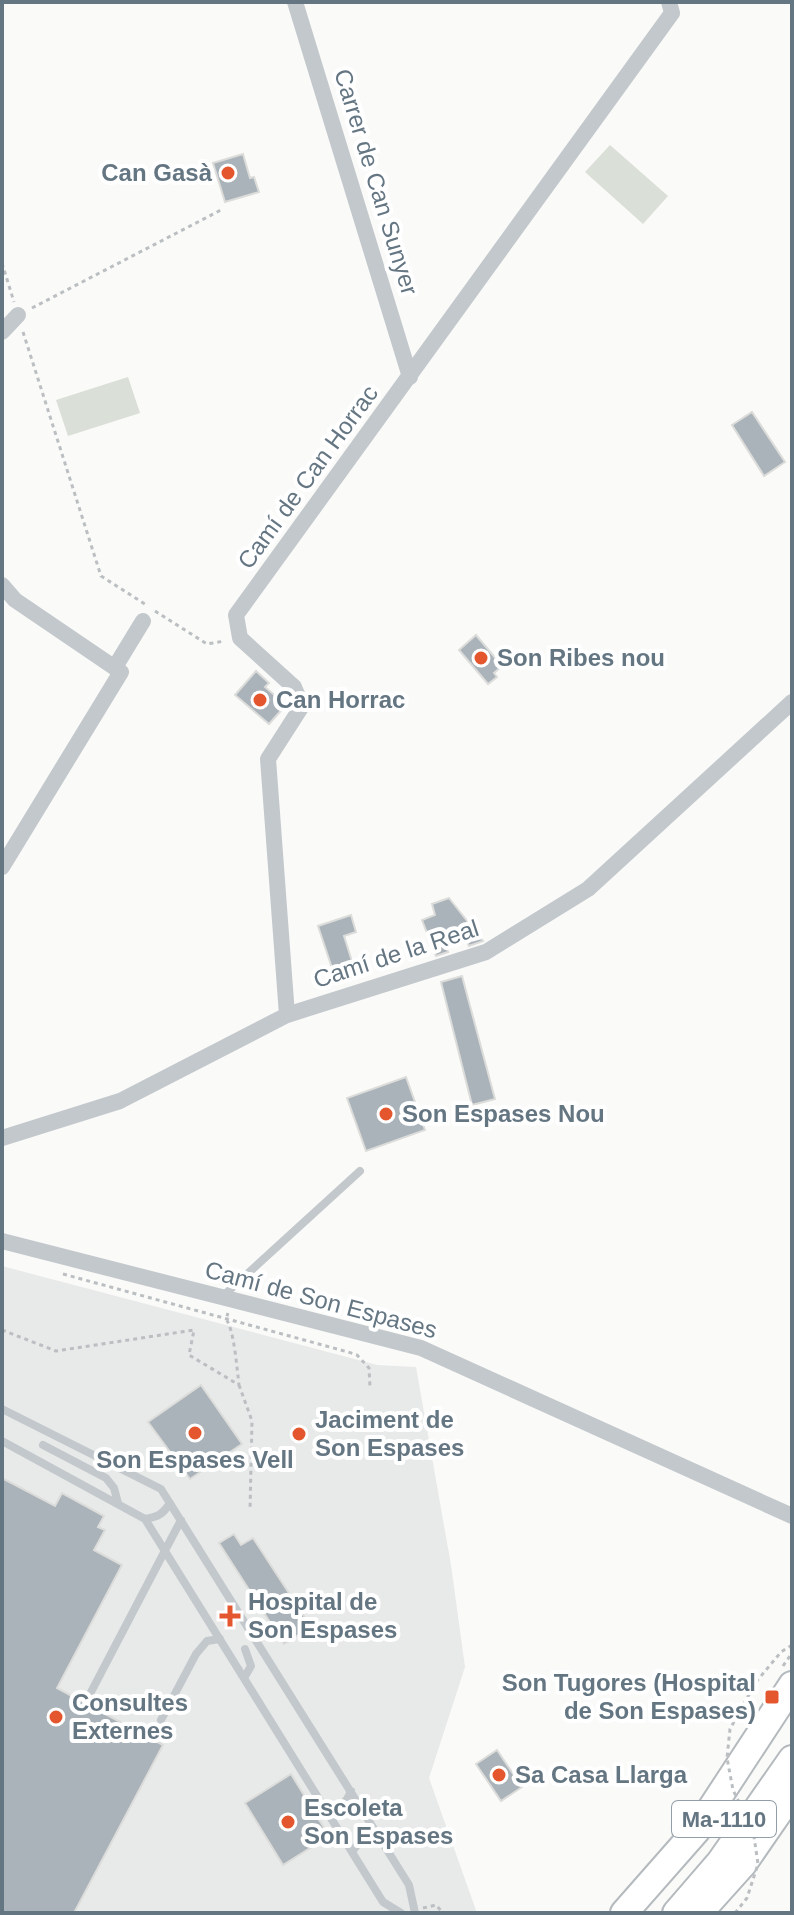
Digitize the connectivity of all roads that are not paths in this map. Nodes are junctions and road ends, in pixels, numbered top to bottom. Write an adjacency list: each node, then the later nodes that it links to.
1 (295, 2): 5 (street, Carrer de Can Sunyer)
2 (670, 7): 5 (street, Camí de Can Horrac)
3 (18, 315): 4 (street)
4 (2, 332)
5 (410, 377): 11 (street, Camí de Can Horrac)
6 (2, 585): 8 (street)
7 (143, 621): 8 (street)
8 (118, 670): 10 (street)
9 (792, 702): 11 (street, Camí de la Real)
10 (2, 867)
11 (287, 1015): 12 (street, Camí de la Real)
12 (2, 1138)
13 (360, 1171): 15 (lane)
14 (2, 1241): 15 (street, Camí de Son Espases)
15 (227, 1300): 21 (street, Camí de Son Espases)
16 (2, 1409): 19 (lane)
17 (2, 1441): 20 (lane)
18 (43, 1445): 20 (lane)
19 (170, 1503): 22 (lane); 23 (lane)
20 (118, 1504): 22 (lane)
21 (792, 1516)
22 (145, 1519): 24 (lane)
23 (181, 1520): 24 (lane); 33 (lane)
24 (165, 1551): 25 (lane); 29 (lane)
25 (220, 1639): 27 (lane); 31 (lane)
26 (245, 1649): 27 (lane)
27 (244, 1678): 35 (lane)
28 (792, 1685): 40 (main road)
29 (90, 1694)
30 (792, 1718): 41 (main road, Ma-1110)
31 (161, 1720)
32 (792, 1759): 42 (main road, Ma-1110)
33 (351, 1791): 35 (lane); 36 (lane)
34 (792, 1793): 43 (main road)
35 (324, 1807): 37 (lane)
36 (376, 1832): 37 (lane); 39 (lane)
37 (352, 1852): 38 (lane)
38 (401, 1913)
39 (415, 1913)
40 (624, 1913)
41 (647, 1913)
42 (676, 1913)
43 (699, 1913)

